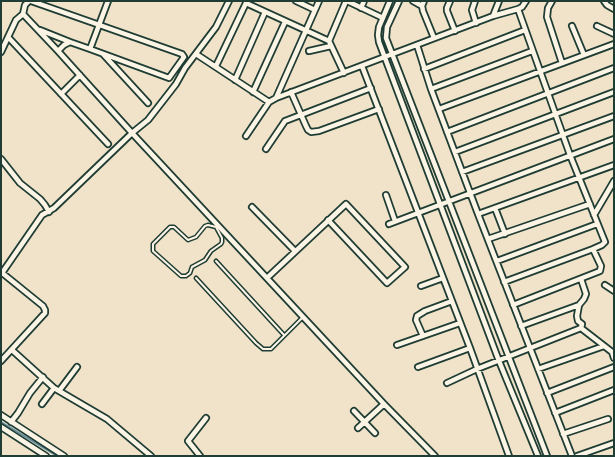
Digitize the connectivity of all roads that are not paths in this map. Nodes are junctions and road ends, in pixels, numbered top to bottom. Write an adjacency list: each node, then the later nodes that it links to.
1 (30, 1): 24 (street); 29 (street)
2 (108, 1): 29 (street)
3 (229, 1): 49 (street)
4 (296, 1): 22 (street)
5 (319, 1): 22 (street)
6 (346, 1): 19 (street); 40 (street)
7 (364, 1): 19 (street)
8 (390, 1): 26 (street)
9 (399, 1): 50 (street)
10 (413, 1): 18 (street)
11 (450, 1): 35 (street)
12 (475, 1): 28 (street)
13 (499, 1): 25 (street)
14 (526, 1): 20 (street)
15 (552, 1): 53 (street)
16 (604, 1): 21 (street)
17 (244, 2): 23 (street); 54 (street)
18 (423, 3): 38 (street)
19 (361, 8): 26 (street)
20 (518, 9): 25 (street); 33 (street)
21 (614, 9)
22 (315, 10): 34 (street)
23 (265, 12): 27 (street); 61 (street)
24 (23, 14): 32 (street); 37 (street)
25 (493, 16): 28 (street)
26 (383, 18): 52 (street)
27 (285, 22): 34 (street); 64 (street)
28 (476, 23): 35 (street)
29 (100, 25): 43 (street); 48 (street)
30 (572, 26): 51 (street)
31 (597, 26): 36 (street)
32 (38, 30): 39 (street); 44 (street)
33 (525, 30): 46 (street); 57 (street)
34 (306, 31): 40 (street); 69 (street)
35 (455, 31): 38 (street)
36 (614, 34)
37 (8, 36): 47 (street); 68 (street)
38 (434, 38): 42 (street)
39 (70, 42): 43 (street); 44 (street)
40 (330, 44): 45 (street); 59 (street)
41 (614, 44): 51 (street)
42 (417, 45): 50 (street); 57 (street)
43 (90, 49): 48 (street)
44 (58, 51): 60 (street)
45 (309, 51)
46 (532, 51): 58 (street); 63 (street)
47 (1, 52)
48 (102, 53): 71 (street)
49 (196, 54): 54 (street); 78 (street)
50 (393, 54): 52 (street); 93 (street)
51 (584, 55): 53 (street)
52 (384, 57): 55 (street); 95 (street)
53 (562, 63): 58 (street)
54 (216, 66): 61 (street)
55 (362, 66): 59 (street); 62 (street)
56 (614, 68): 66 (street)
57 (424, 69): 63 (street)
58 (540, 72): 66 (street); 73 (street)
59 (344, 73): 65 (street)
60 (80, 75): 68 (street); 78 (street)
61 (235, 80): 64 (street)
62 (371, 88): 72 (street); 74 (street)
63 (431, 89): 73 (street)
64 (253, 92): 70 (street)
65 (291, 92): 69 (street); 74 (street)
66 (548, 92): 75 (street); 77 (street)
67 (614, 92): 75 (street)
68 (61, 94): 82 (street)
69 (276, 98): 70 (street)
70 (269, 102): 80 (street)
71 (148, 103)
72 (379, 109): 74 (street); 99 (street)
73 (439, 110): 77 (street)
74 (300, 114): 83 (street)
75 (555, 114): 79 (street); 84 (street)
76 (614, 116): 79 (street)
77 (447, 132): 84 (street)
78 (132, 134): 98 (street); 106 (street)
79 (563, 135): 85 (street); 88 (street)
80 (246, 136)
81 (614, 139): 85 (street)
82 (108, 144)
83 (266, 149)
84 (455, 152): 88 (street)
85 (570, 155): 89 (street); 91 (street)
86 (1, 159): 98 (street)
87 (614, 165): 89 (street)
88 (462, 172): 91 (street)
89 (580, 178): 94 (street); 97 (street)
90 (614, 181): 101 (street)
91 (471, 193): 93 (street); 100 (street)
92 (386, 195): 103 (street)
93 (448, 202): 95 (street); 136 (street)
94 (590, 204): 101 (street); 107 (street)
95 (440, 205): 99 (street); 139 (street)
96 (252, 207): 110 (street)
97 (495, 208): 100 (street); 107 (street)
98 (49, 212): 113 (street)
99 (417, 212): 103 (street); 116 (street)
100 (478, 214): 108 (street)
101 (594, 215): 105 (street)
102 (328, 220): 102 (street); 110 (street)
103 (396, 221): 104 (street)
104 (388, 224)
105 (597, 224): 109 (street); 112 (street)
106 (217, 226): 106 (lane); 115 (street)
107 (505, 234): 108 (street)
108 (488, 239): 112 (street)
109 (593, 249): 117 (street); 118 (street)
110 (295, 251): 115 (street)
111 (216, 261): 129 (lane)
112 (496, 261): 118 (street)
113 (2, 273): 135 (street)
114 (196, 278): 129 (lane)
115 (267, 278): 125 (street)
116 (443, 278): 120 (street); 122 (street)
117 (580, 278): 123 (street); 124 (street)
118 (504, 282): 123 (street)
119 (605, 285): 121 (street)
120 (421, 286)
121 (614, 292)
122 (452, 301): 126 (street); 130 (street)
123 (513, 305): 127 (street)
124 (579, 305): 127 (street); 128 (street)
125 (303, 317): 129 (lane); 151 (street)
126 (460, 323): 130 (street); 133 (street)
127 (521, 326): 134 (street)
128 (581, 328): 132 (street); 134 (street)
129 (284, 335)
130 (423, 336): 131 (street)
131 (397, 345)
132 (604, 346): 137 (street); 144 (street)
133 (470, 348): 141 (street); 143 (street)
134 (530, 348): 136 (street); 144 (street)
135 (12, 350): 138 (street); 145 (street)
136 (508, 357): 139 (street); 171 (street)
137 (614, 358)
138 (1, 361)
139 (499, 361): 143 (street); 170 (street)
140 (77, 367): 147 (street)
141 (418, 367)
142 (614, 367): 149 (street)
143 (477, 369): 146 (street); 169 (street)
144 (538, 369): 149 (street)
145 (43, 377): 147 (street); 157 (street)
146 (447, 383)
147 (56, 389): 150 (street); 166 (street)
148 (614, 390): 153 (street)
149 (547, 393): 153 (street)
150 (42, 404)
151 (384, 404): 158 (street); 168 (street)
152 (354, 411): 158 (street)
153 (555, 413): 162 (street)
154 (1, 415): 157 (street)
155 (206, 418): 167 (street)
156 (608, 419): 162 (street)
157 (11, 422): 165 (street)
158 (364, 422): 160 (street); 161 (street)
159 (1, 428): 164 (street)
160 (358, 428)
161 (375, 433)
162 (563, 434): 172 (street)
163 (614, 443): 173 (street)
164 (46, 456)
165 (64, 456)
166 (151, 456)
167 (200, 456)
168 (435, 456)
169 (509, 456)
170 (538, 456)
171 (546, 456)
172 (572, 456)
173 (577, 456)

